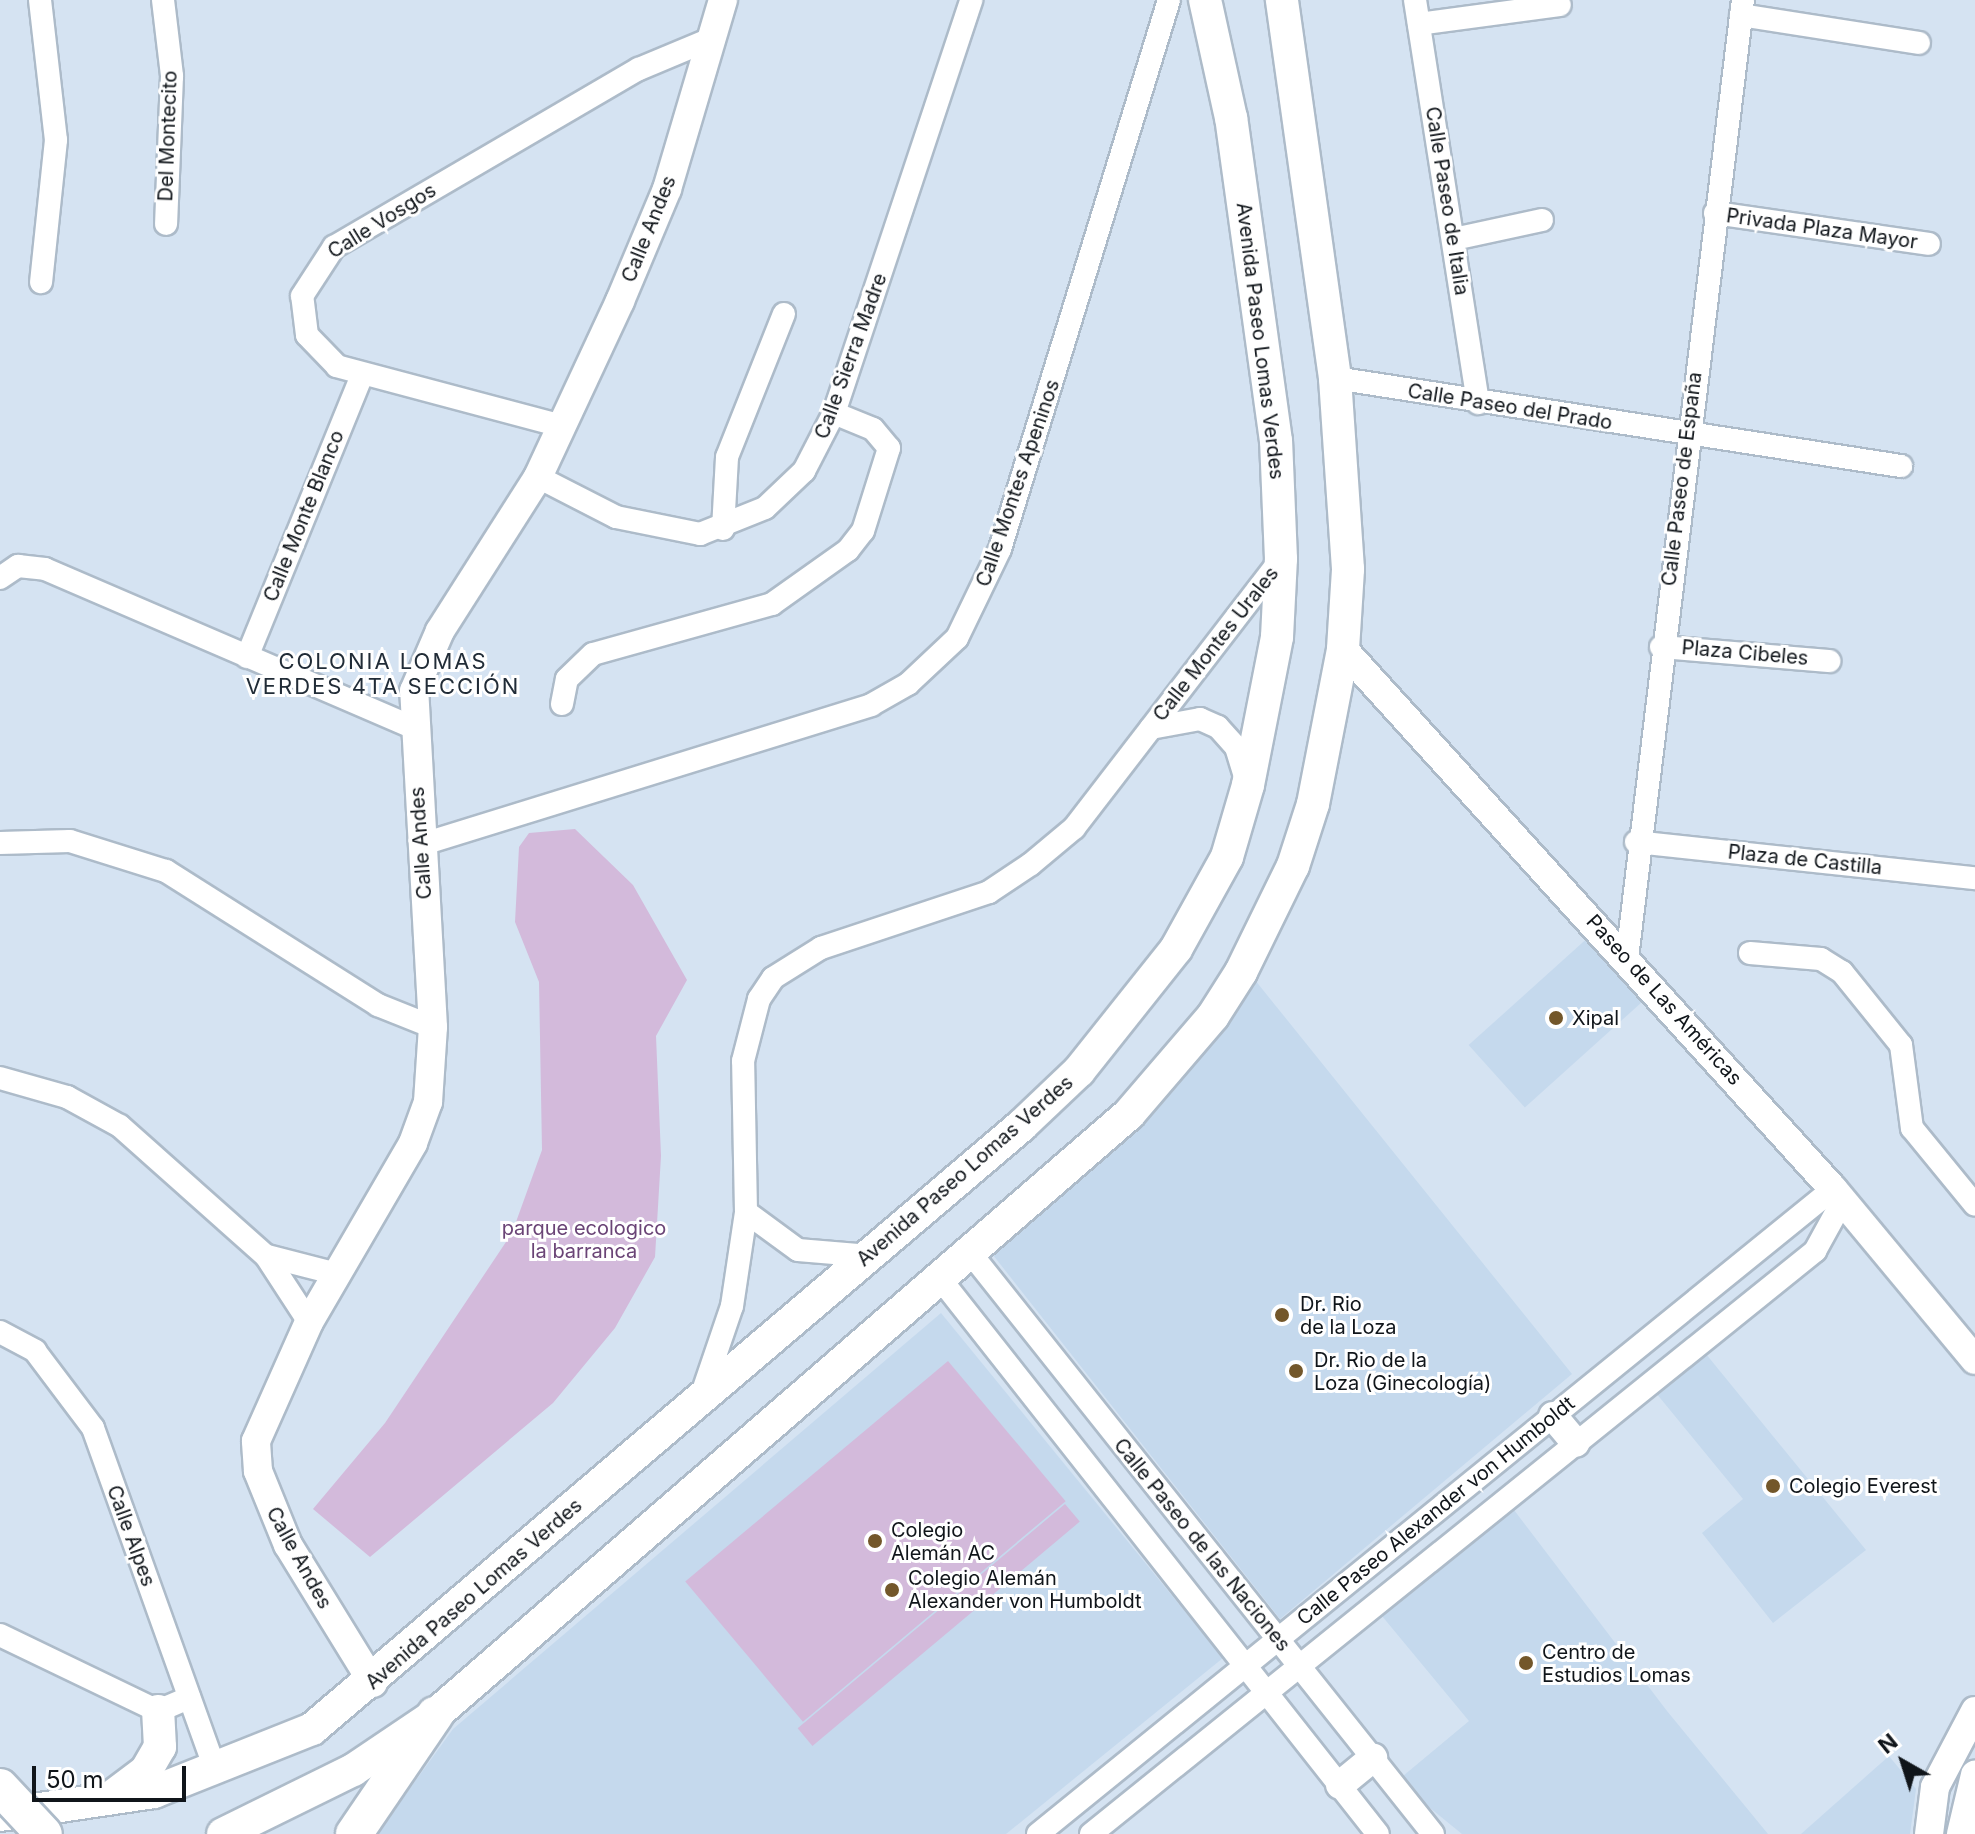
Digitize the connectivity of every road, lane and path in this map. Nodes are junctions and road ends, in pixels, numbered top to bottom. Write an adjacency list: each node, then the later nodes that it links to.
1 (40, 0): 19 (street)
2 (163, 0): 16 (street, Del Montecito)
3 (723, 0): 12 (street, Calle Andes)
4 (971, 0): 24 (street, Calle Sierra Madre)
5 (1169, 0): 42 (street, Calle Montes Apeninos)
6 (1205, 0): 30 (main road, Avenida Paseo Lomas Verdes)
7 (1282, 0): 22 (main road)
8 (1415, 0): 11 (street, Calle Paseo de Italia)
9 (1560, 5): 11 (street)
10 (1742, 8): 13 (street); 14 (street, Calle Paseo de España)
11 (1419, 24): 17 (street, Calle Paseo de Italia)
12 (713, 38): 21 (street, Calle Vosgos); 25 (street, Calle Andes)
13 (1919, 43)
14 (1715, 213): 18 (street, Privada Plaza Mayor); 26 (street, Calle Paseo de España)
15 (1542, 220): 17 (street)
16 (166, 224)
17 (1454, 239): 23 (street, Calle Paseo de Italia)
18 (1929, 244)
19 (41, 282)
20 (784, 314): 29 (street)
21 (362, 375): 25 (street, Calle Vosgos); 34 (street, Calle Monte Blanco)
22 (1335, 378): 23 (street, Calle Paseo del Prado); 33 (main road)
23 (1478, 403): 26 (street, Calle Paseo del Prado)
24 (834, 413): 29 (street, Calle Sierra Madre); 36 (street)
25 (558, 425): 28 (street, Calle Andes)
26 (1686, 433): 27 (street, Calle Paseo del Prado); 32 (street, Calle Paseo de España)
27 (1901, 466)
28 (538, 477): 29 (street, Calle Sierra Madre); 37 (street, Calle Andes)
29 (723, 529)
30 (1281, 559): 38 (street, Calle Montes Urales); 39 (main road, Avenida Paseo Lomas Verdes)
31 (0, 578): 34 (street)
32 (1661, 647): 35 (street, Plaza Cibeles); 40 (street, Calle Paseo de España)
33 (1343, 649): 45 (street, Paseo de Las Américas); 51 (main road)
34 (247, 657): 37 (street)
35 (1829, 661)
36 (562, 704)
37 (412, 727): 42 (street, Calle Andes)
38 (1151, 728): 39 (street, Calle Montes Urales); 50 (street, Calle Montes Urales)
39 (1248, 785): 53 (main road, Avenida Paseo Lomas Verdes)
40 (1636, 842): 43 (street, Plaza de Castilla); 45 (street, Calle Paseo de España)
41 (0, 843): 46 (street)
42 (423, 844): 46 (street, Calle Andes)
43 (1975, 878)
44 (1750, 953): 49 (street)
45 (1627, 958): 48 (street, Paseo de Las Américas)
46 (433, 1027): 54 (street, Calle Andes)
47 (0, 1078): 52 (street)
48 (1838, 1194): 58 (street, Paseo de Las Américas); 60 (street, Calle Paseo Alexander von Humboldt); 61 (street, Calle Paseo Alexander von Humboldt)
49 (1975, 1205)
50 (746, 1212): 53 (street); 59 (street, Calle Montes Urales)
51 (972, 1255): 55 (main road); 63 (street, Calle Paseo de las Naciones)
52 (266, 1256): 54 (street); 56 (street)
53 (870, 1256): 59 (main road, Avenida Paseo Lomas Verdes)
54 (337, 1274): 56 (street, Calle Andes)
55 (942, 1281): 64 (street, Calle Paseo de las Naciones); 71 (main road)
56 (309, 1322): 66 (street, Calle Andes)
57 (0, 1332): 68 (street, Calle Alpes)
58 (1975, 1360)
59 (702, 1394): 66 (main road, Avenida Paseo Lomas Verdes)
60 (1553, 1416): 61 (street); 63 (street, Calle Paseo Alexander von Humboldt)
61 (1576, 1443): 65 (street, Calle Paseo Alexander von Humboldt)
62 (0, 1635): 69 (street)
63 (1277, 1639): 64 (street, Calle Paseo Alexander von Humboldt); 65 (street, Calle Paseo de las Naciones)
64 (1246, 1665): 67 (street, Calle Paseo de las Naciones); 82 (street, Calle Paseo Alexander von Humboldt)
65 (1298, 1665): 67 (street, Calle Paseo Alexander von Humboldt); 72 (street, Calle Paseo de las Naciones)
66 (373, 1683): 73 (main road, Avenida Paseo Lomas Verdes)
67 (1266, 1691): 75 (street, Calle Paseo de las Naciones); 83 (street, Calle Paseo Alexander von Humboldt)
68 (189, 1698): 69 (street); 73 (street, Calle Alpes)
69 (158, 1711): 77 (main road)
70 (1975, 1711): 86 (street)
71 (435, 1715): 80 (main road); 81 (main road)
72 (1373, 1758): 75 (street); 85 (street, Calle Paseo de las Naciones)
73 (216, 1772): 77 (main road, Avenida Paseo Lomas Verdes)
74 (1975, 1775): 87 (street)
75 (1340, 1785): 84 (street, Calle Paseo de las Naciones)
76 (0, 1787): 79 (main road, bridge)
77 (92, 1807): 78 (main road, Avenida Paseo Lomas Verdes)
78 (0, 1815)
79 (44, 1834)
80 (223, 1834)
81 (354, 1834)
82 (1038, 1834)
83 (1091, 1834)
84 (1378, 1834)
85 (1433, 1834)
86 (1929, 1834)
87 (1961, 1834)

